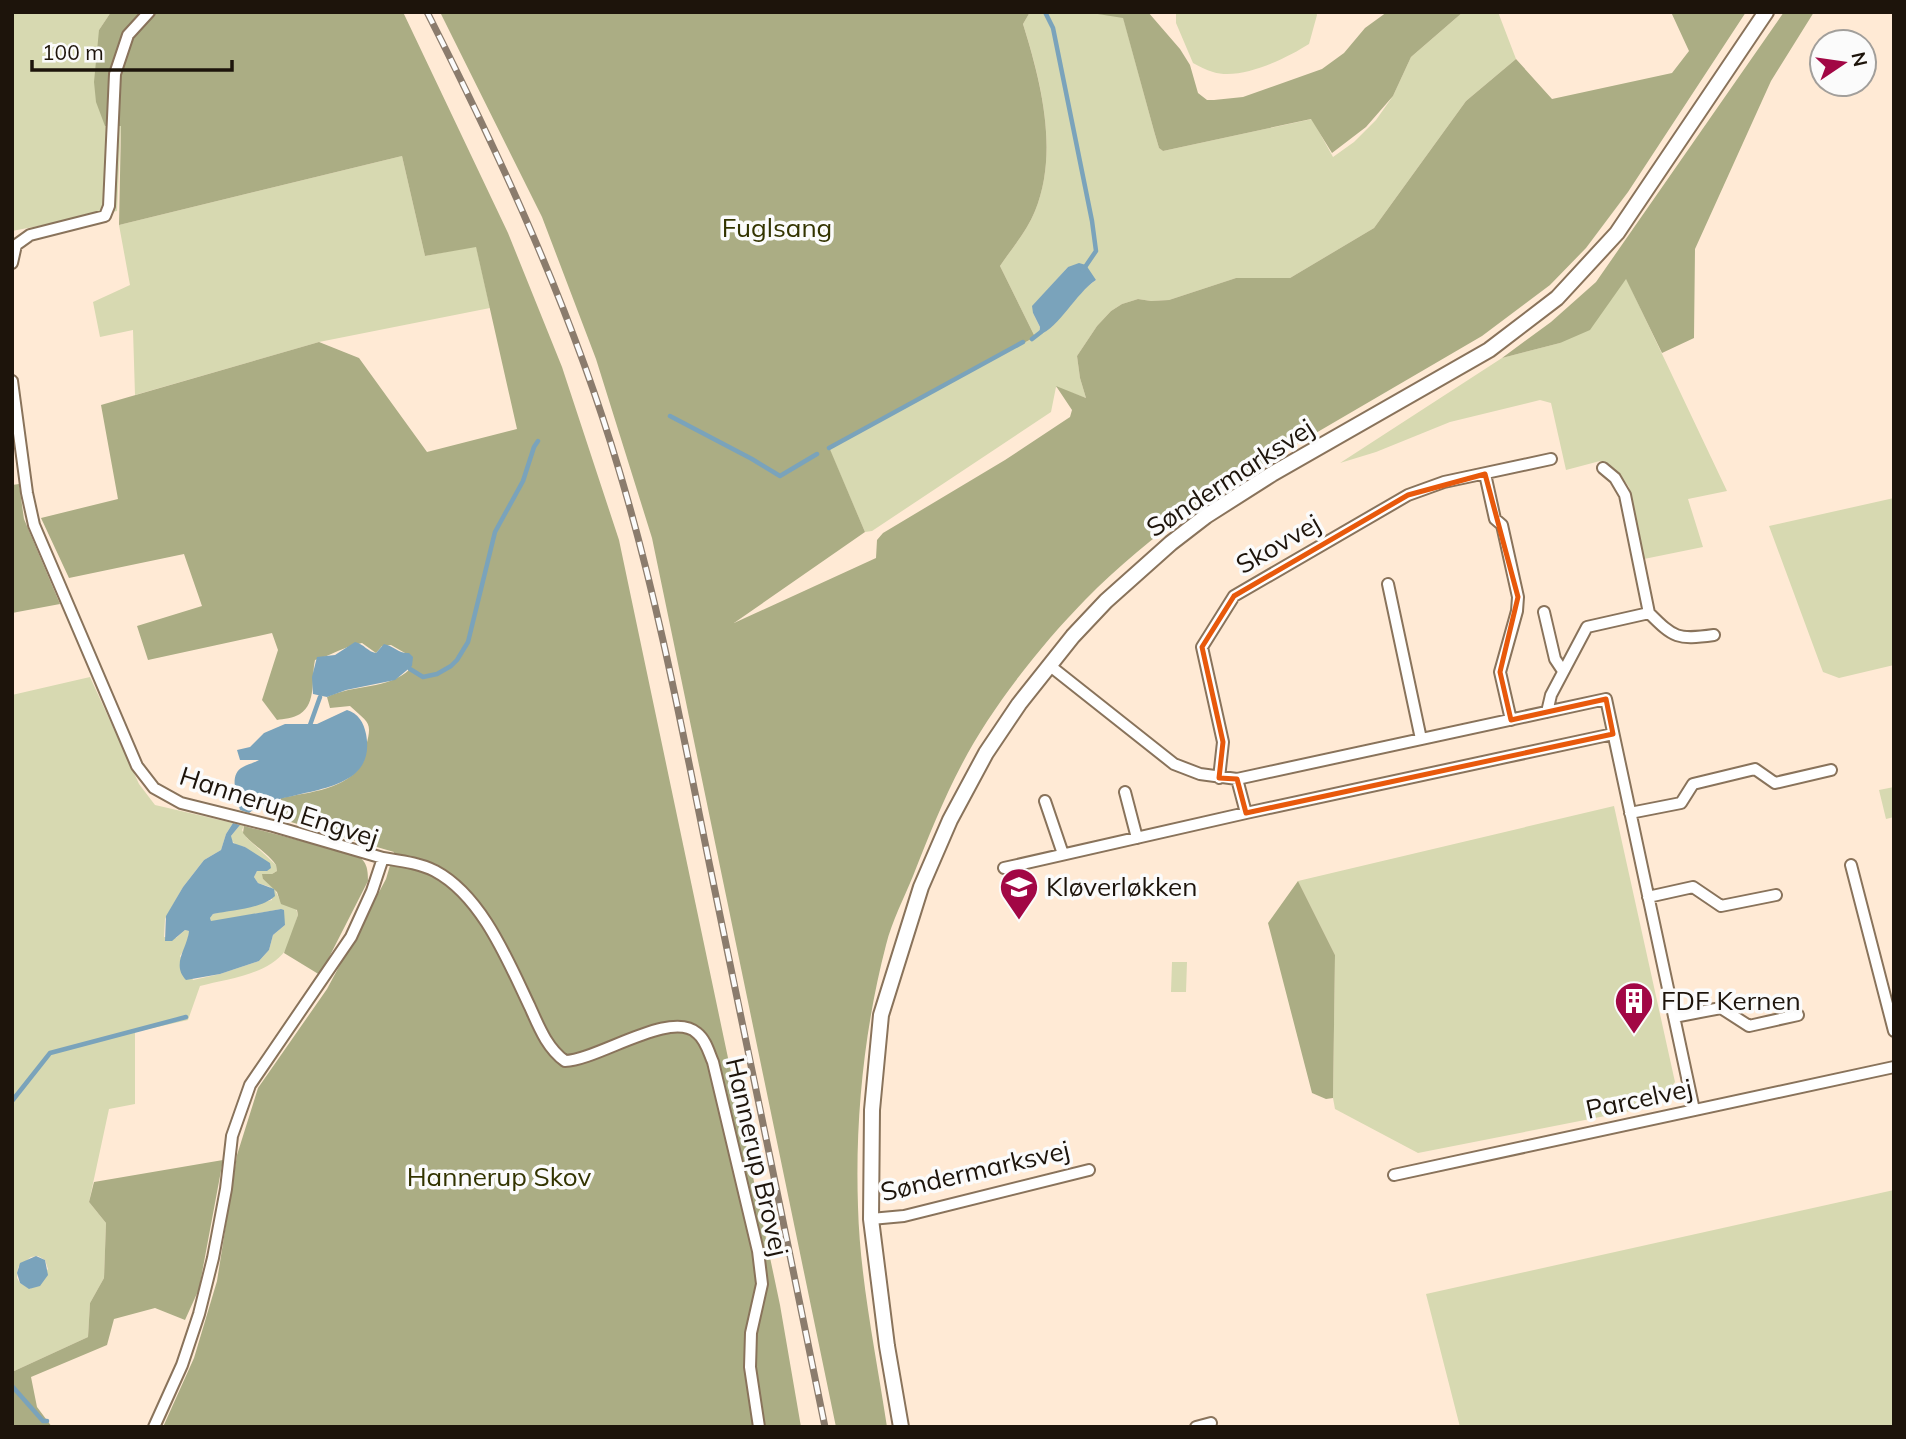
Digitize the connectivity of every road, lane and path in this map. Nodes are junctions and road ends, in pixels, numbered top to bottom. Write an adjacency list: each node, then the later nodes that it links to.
1 (149, 12): 3 (street)
2 (1766, 12): 12 (street, Søndermarksvej)
3 (12, 263)
4 (12, 381): 27 (street, Hannerup Engvej)
5 (1551, 459): 7 (street, Skovvej)
6 (1603, 468): 10 (street)
7 (1485, 474): 15 (street); 19 (street, Skovvej)
8 (1388, 584): 17 (street)
9 (1544, 612): 13 (street)
10 (1648, 613): 11 (street); 13 (street)
11 (1714, 635)
12 (1049, 665): 19 (street); 39 (street, Søndermarksvej)
13 (1563, 671): 14 (street)
14 (1547, 712): 15 (street); 16 (street)
15 (1511, 720): 17 (street)
16 (1613, 734): 23 (street); 24 (street)
17 (1421, 739): 20 (street)
18 (1831, 769): 24 (street)
19 (1219, 778): 20 (street)
20 (1237, 779): 23 (street)
21 (1125, 792): 25 (street)
22 (1045, 801): 26 (street)
23 (1246, 813): 25 (street)
24 (1630, 813): 31 (street)
25 (1137, 838): 26 (street)
26 (1063, 854): 29 (street)
27 (383, 858): 41 (street, Hannerup Engvej); 42 (street, Hannerup Brovej)
28 (1851, 865): 34 (street)
29 (1004, 868)
30 (1776, 895): 31 (street)
31 (1648, 897): 33 (street)
32 (1798, 1016): 33 (street)
33 (1674, 1017): 36 (street)
34 (1894, 1031)
35 (1894, 1067): 36 (street, Parcelvej)
36 (1694, 1110): 38 (street, Parcelvej)
37 (1089, 1170): 39 (street, Søndermarksvej)
38 (1394, 1175)
39 (871, 1219): 43 (street, Søndermarksvej)
40 (1211, 1423): 44 (street)
41 (154, 1427)
42 (760, 1427)
43 (901, 1427)
44 (1196, 1427)

